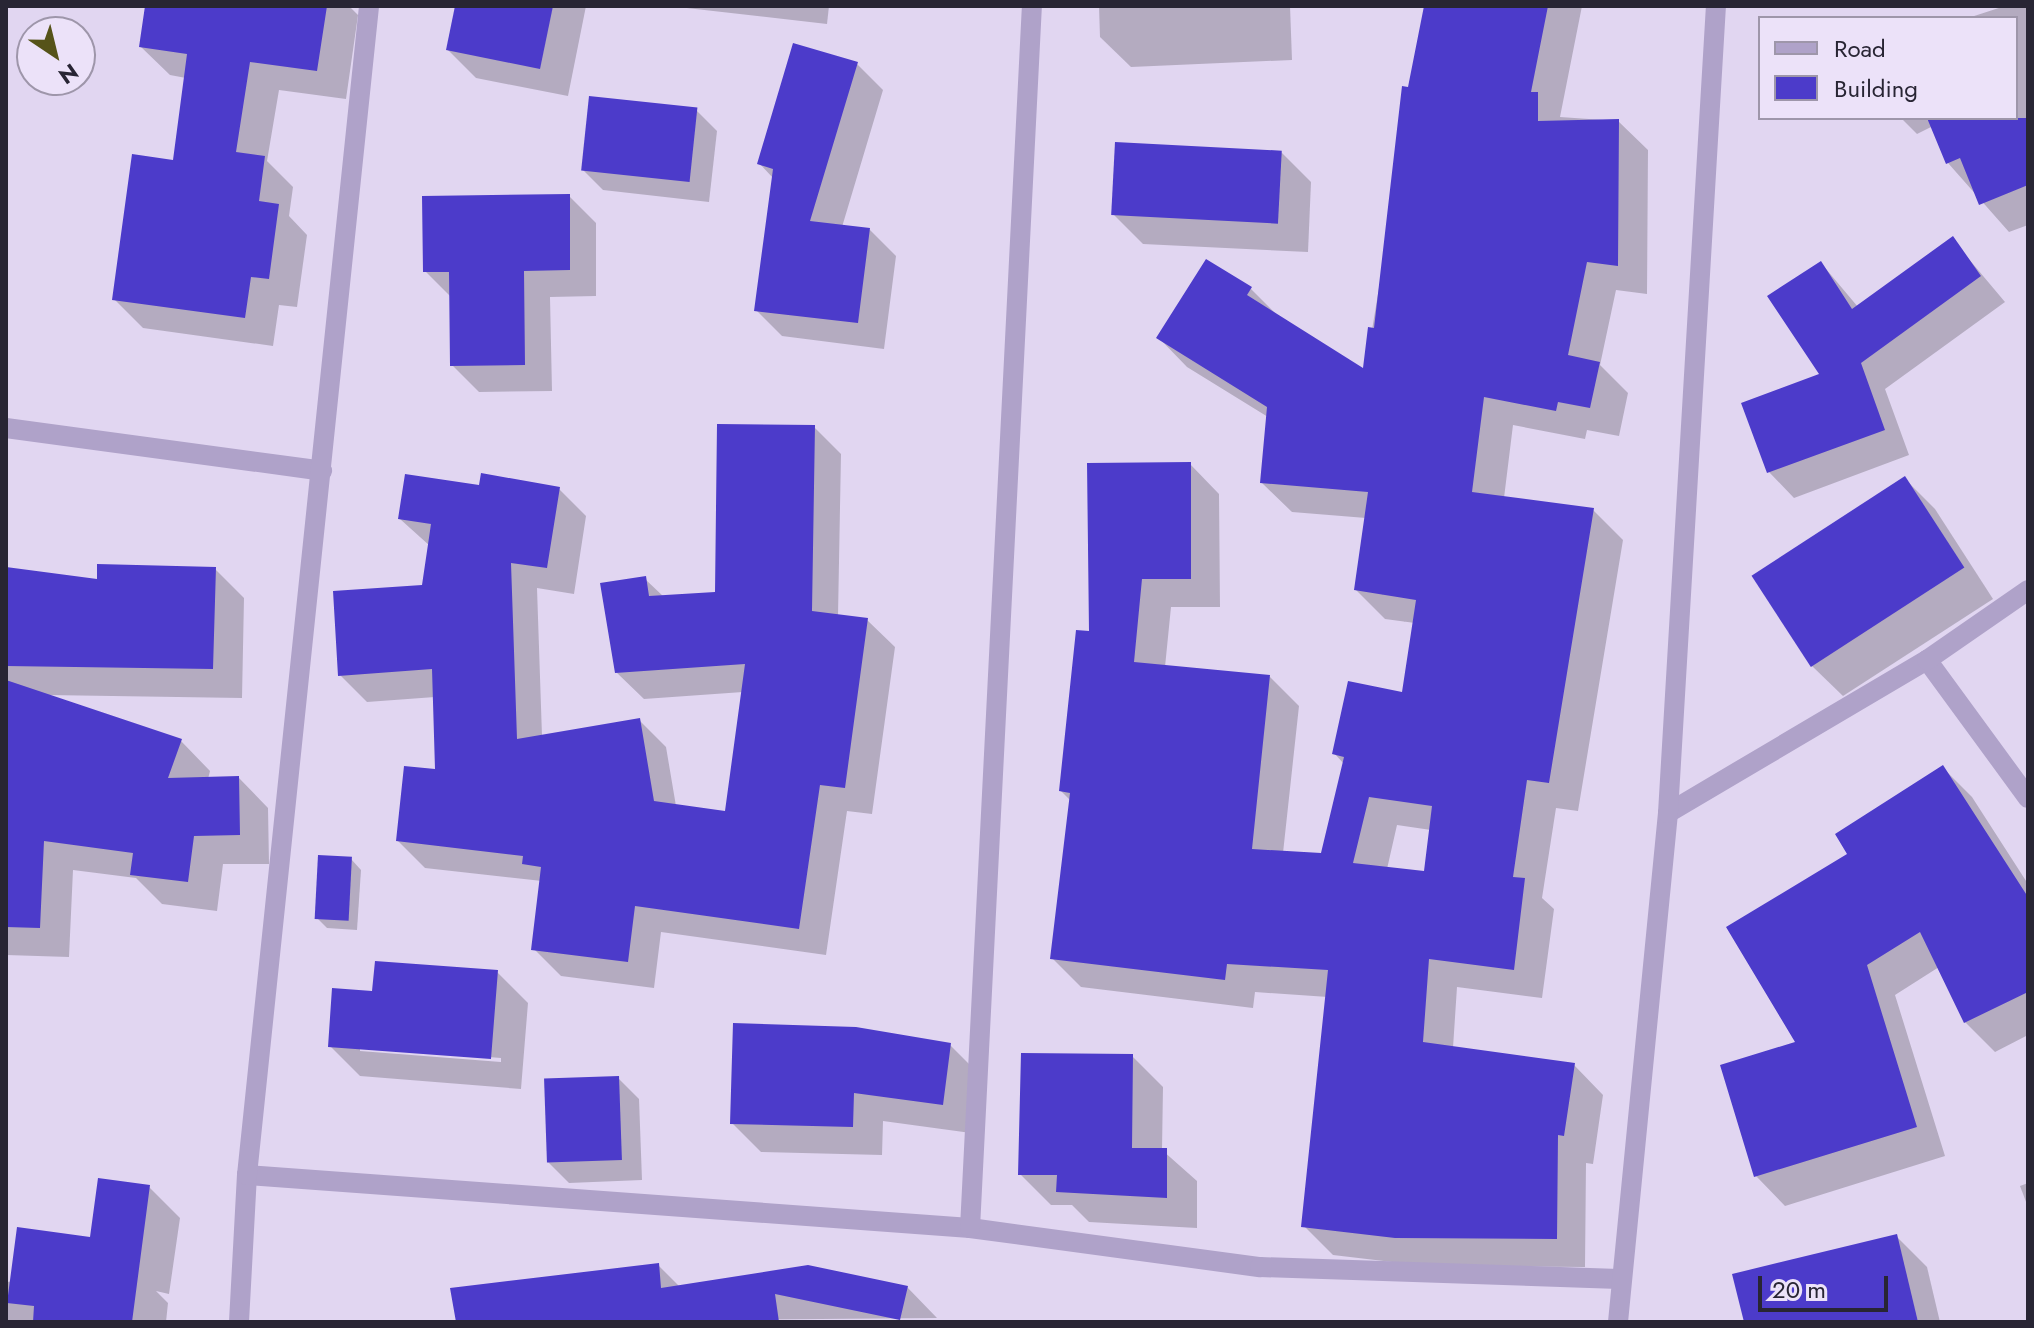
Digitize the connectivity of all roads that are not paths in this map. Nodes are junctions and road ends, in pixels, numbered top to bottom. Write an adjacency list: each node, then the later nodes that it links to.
1 (369, 6): 5 (street)
2 (1032, 6): 11 (street)
3 (1716, 6): 9 (street)
4 (6, 428): 5 (street)
5 (322, 471): 10 (street)
6 (2028, 590): 7 (street)
7 (1927, 660): 8 (street); 9 (street)
8 (2028, 798)
9 (1668, 813): 12 (street)
10 (247, 1175): 11 (street); 13 (street)
11 (970, 1228): 12 (street)
12 (1619, 1279): 14 (street)
13 (239, 1322)
14 (1618, 1322)

